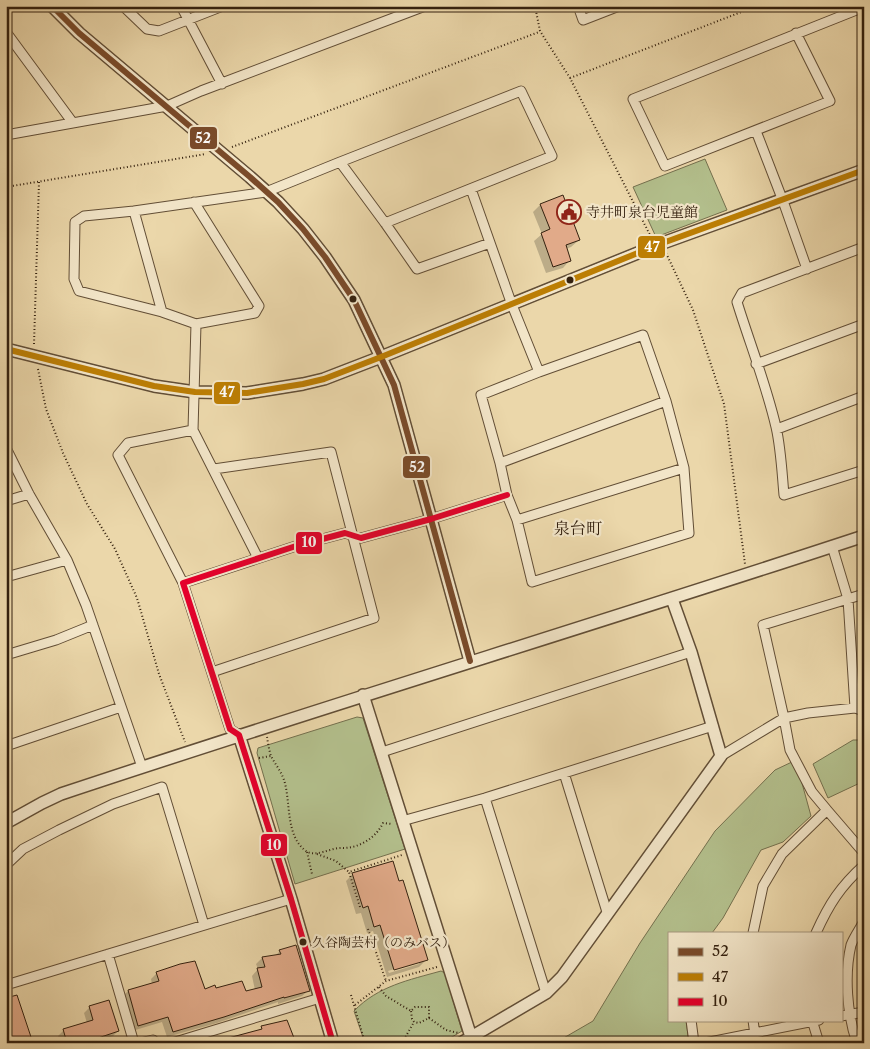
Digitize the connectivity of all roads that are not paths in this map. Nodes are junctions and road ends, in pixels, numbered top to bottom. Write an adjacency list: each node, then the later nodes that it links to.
1 (52, 6): 13 (street)
2 (124, 6): 9 (street)
3 (181, 6): 9 (street)
4 (223, 6): 9 (street)
5 (425, 6): 12 (street)
6 (578, 6): 7 (street)
7 (619, 6)
8 (864, 7): 11 (street)
9 (188, 20): 12 (street)
10 (6, 32): 14 (street)
11 (796, 33): 15 (street); 15 (street)
12 (222, 84): 13 (street)
13 (166, 106): 14 (street); 20 (street)
14 (73, 123): 16 (street)
15 (756, 131): 21 (street)
16 (6, 135)
17 (340, 162): 19 (street); 20 (street); 24 (street)
18 (864, 170): 21 (street)
19 (471, 189): 24 (street); 25 (street)
20 (266, 192): 22 (street); 33 (street)
21 (783, 201): 27 (street); 28 (street)
22 (194, 202): 23 (street); 30 (street)
23 (134, 211): 29 (street); 29 (street)
24 (385, 223): 25 (street)
25 (490, 243): 28 (street)
26 (864, 247): 27 (street)
27 (807, 270): 34 (street)
28 (512, 304): 33 (street); 35 (street)
29 (162, 312): 30 (street)
30 (196, 324): 36 (street)
31 (864, 324): 34 (street)
32 (6, 349): 36 (street)
33 (381, 357): 36 (street); 49 (street)
34 (756, 364): 39 (street)
35 (539, 372): 38 (street); 42 (street)
36 (195, 392): 40 (street)
37 (864, 396): 39 (street)
38 (666, 401): 42 (street); 43 (street)
39 (777, 429): 45 (street)
40 (193, 430): 44 (street); 57 (street)
41 (6, 448): 46 (street)
42 (500, 463): 47 (street)
43 (684, 468): 50 (street); 50 (street)
44 (214, 469): 51 (street); 54 (street)
45 (864, 470)
46 (29, 494): 48 (street); 55 (street)
47 (507, 495): 49 (street); 50 (street)
48 (6, 500)
49 (431, 519): 51 (street); 64 (street)
50 (517, 520)
51 (353, 536): 54 (street); 65 (street)
52 (864, 536): 53 (street)
53 (832, 546): 59 (street); 60 (street)
54 (258, 558): 57 (street)
55 (67, 560): 56 (street); 61 (street)
56 (6, 577)
57 (184, 583): 65 (street)
58 (864, 594): 60 (street)
59 (672, 599): 62 (street); 64 (street)
60 (848, 599): 68 (street); 69 (street)
61 (93, 625): 63 (street); 67 (street)
62 (691, 652): 70 (street); 73 (street)
63 (6, 655)
64 (470, 661): 66 (street)
65 (212, 672): 71 (street)
66 (362, 695): 71 (street); 73 (street)
67 (121, 706): 72 (street); 75 (street)
68 (860, 710): 69 (street)
69 (784, 718): 74 (street); 78 (street)
70 (713, 726): 74 (street); 76 (street)
71 (239, 735): 75 (street); 84 (street)
72 (6, 746)
73 (382, 752): 79 (street)
74 (721, 756): 85 (street)
75 (142, 767): 80 (street)
76 (564, 774): 77 (street); 85 (street)
77 (485, 798): 79 (street); 92 (street)
78 (827, 810): 81 (street); 88 (street)
79 (402, 821): 102 (street)
80 (6, 823)
81 (864, 853)
82 (6, 864): 87 (street)
83 (864, 865): 89 (street)
84 (291, 899): 87 (street); 93 (street)
85 (607, 912): 92 (street)
86 (864, 920): 95 (street)
87 (204, 925): 90 (street)
88 (753, 932)
89 (816, 932)
90 (108, 954): 91 (street); 103 (street)
91 (6, 985)
92 (546, 993): 102 (street)
93 (320, 998): 106 (street); 107 (street)
94 (864, 1012): 95 (street)
95 (851, 1014): 96 (street); 112 (street)
96 (842, 1016)
97 (691, 1022): 108 (street)
98 (753, 1022): 101 (street)
99 (809, 1022): 101 (street)
100 (814, 1022): 111 (street)
101 (754, 1033): 109 (street); 110 (street)
102 (466, 1040)
103 (134, 1043)
104 (140, 1043): 105 (street)
105 (156, 1043)
106 (172, 1043)
107 (333, 1043)
108 (694, 1043)
109 (705, 1043)
110 (756, 1043)
111 (819, 1043)
112 (858, 1043)

